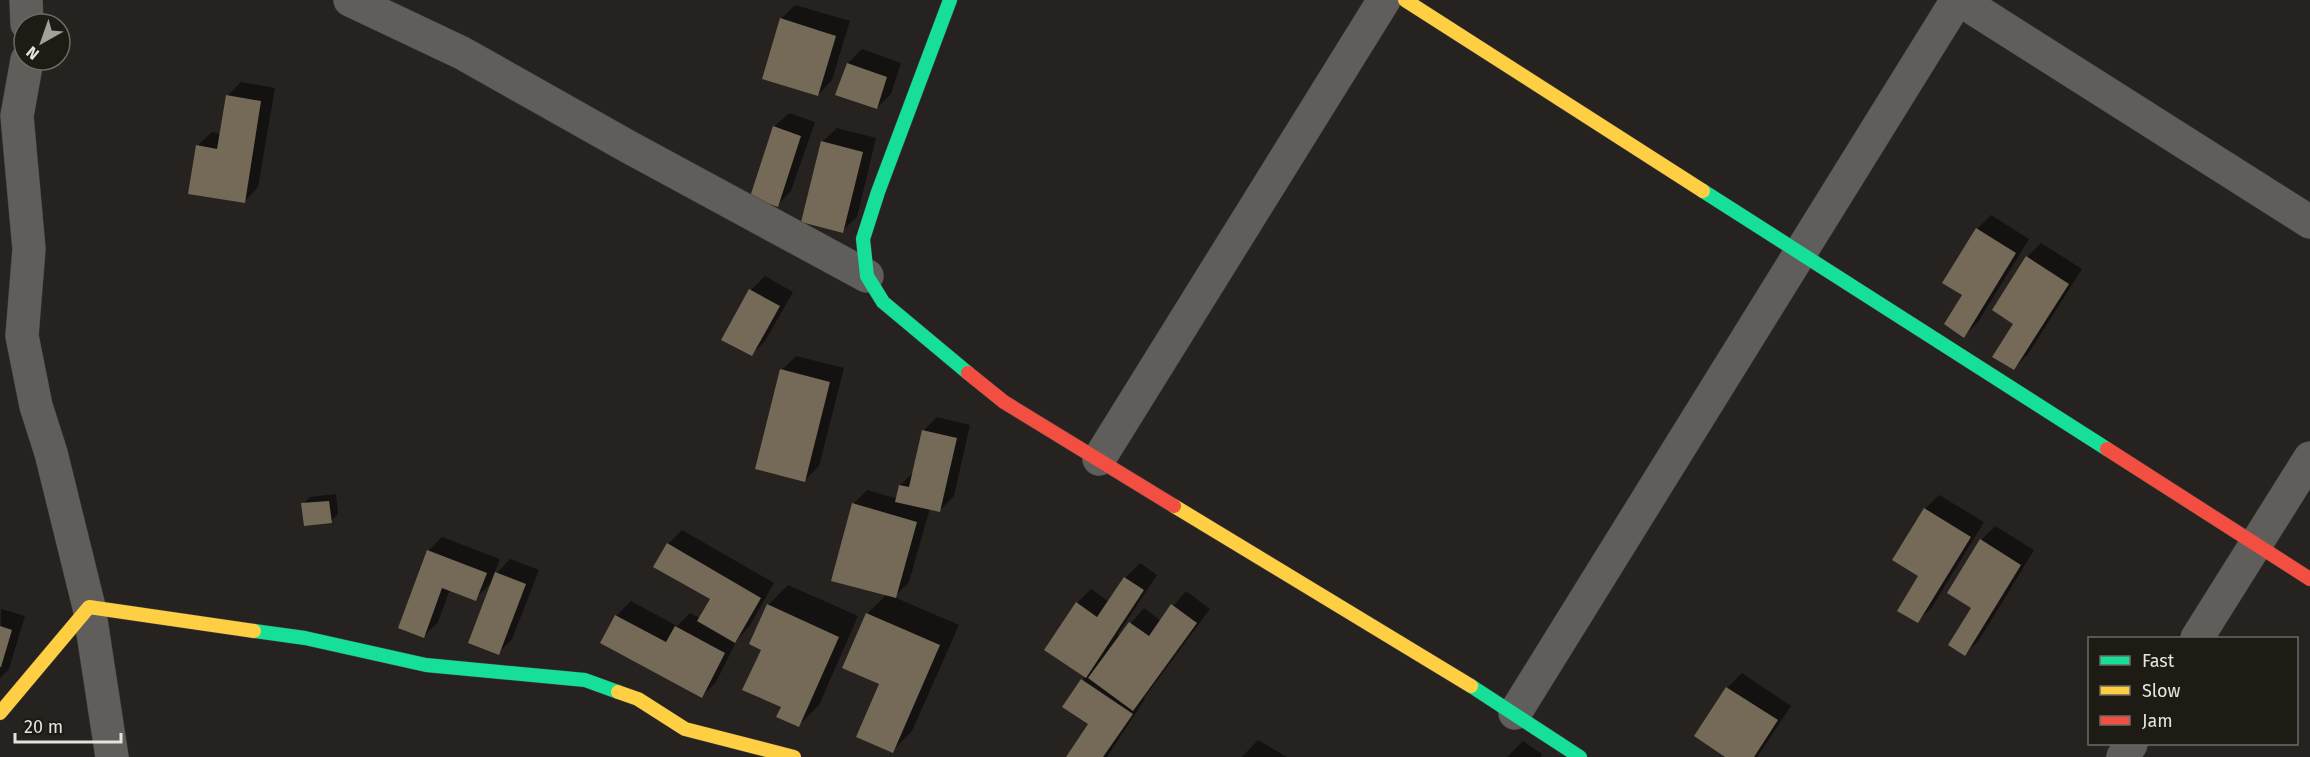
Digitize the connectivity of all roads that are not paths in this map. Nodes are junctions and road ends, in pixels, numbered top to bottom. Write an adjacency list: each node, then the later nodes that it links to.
1 (350, 0): 9 (street)
2 (950, 0): 9 (street)
3 (1384, 0): 11 (street)
4 (1405, 0): 8 (street)
5 (1959, 0): 7 (street); 8 (street)
6 (25, 72): 14 (street)
7 (2310, 222)
8 (1800, 253): 12 (street); 16 (street)
9 (867, 276): 11 (street)
10 (2310, 458): 12 (street)
11 (1099, 459): 16 (street)
12 (2256, 544): 13 (street); 15 (street)
13 (2310, 579)
14 (89, 606): 17 (street); 18 (street); 19 (street)
15 (2198, 637)
16 (1515, 712): 20 (street)
17 (0, 713)
18 (111, 757)
19 (794, 757)
20 (1580, 757)

